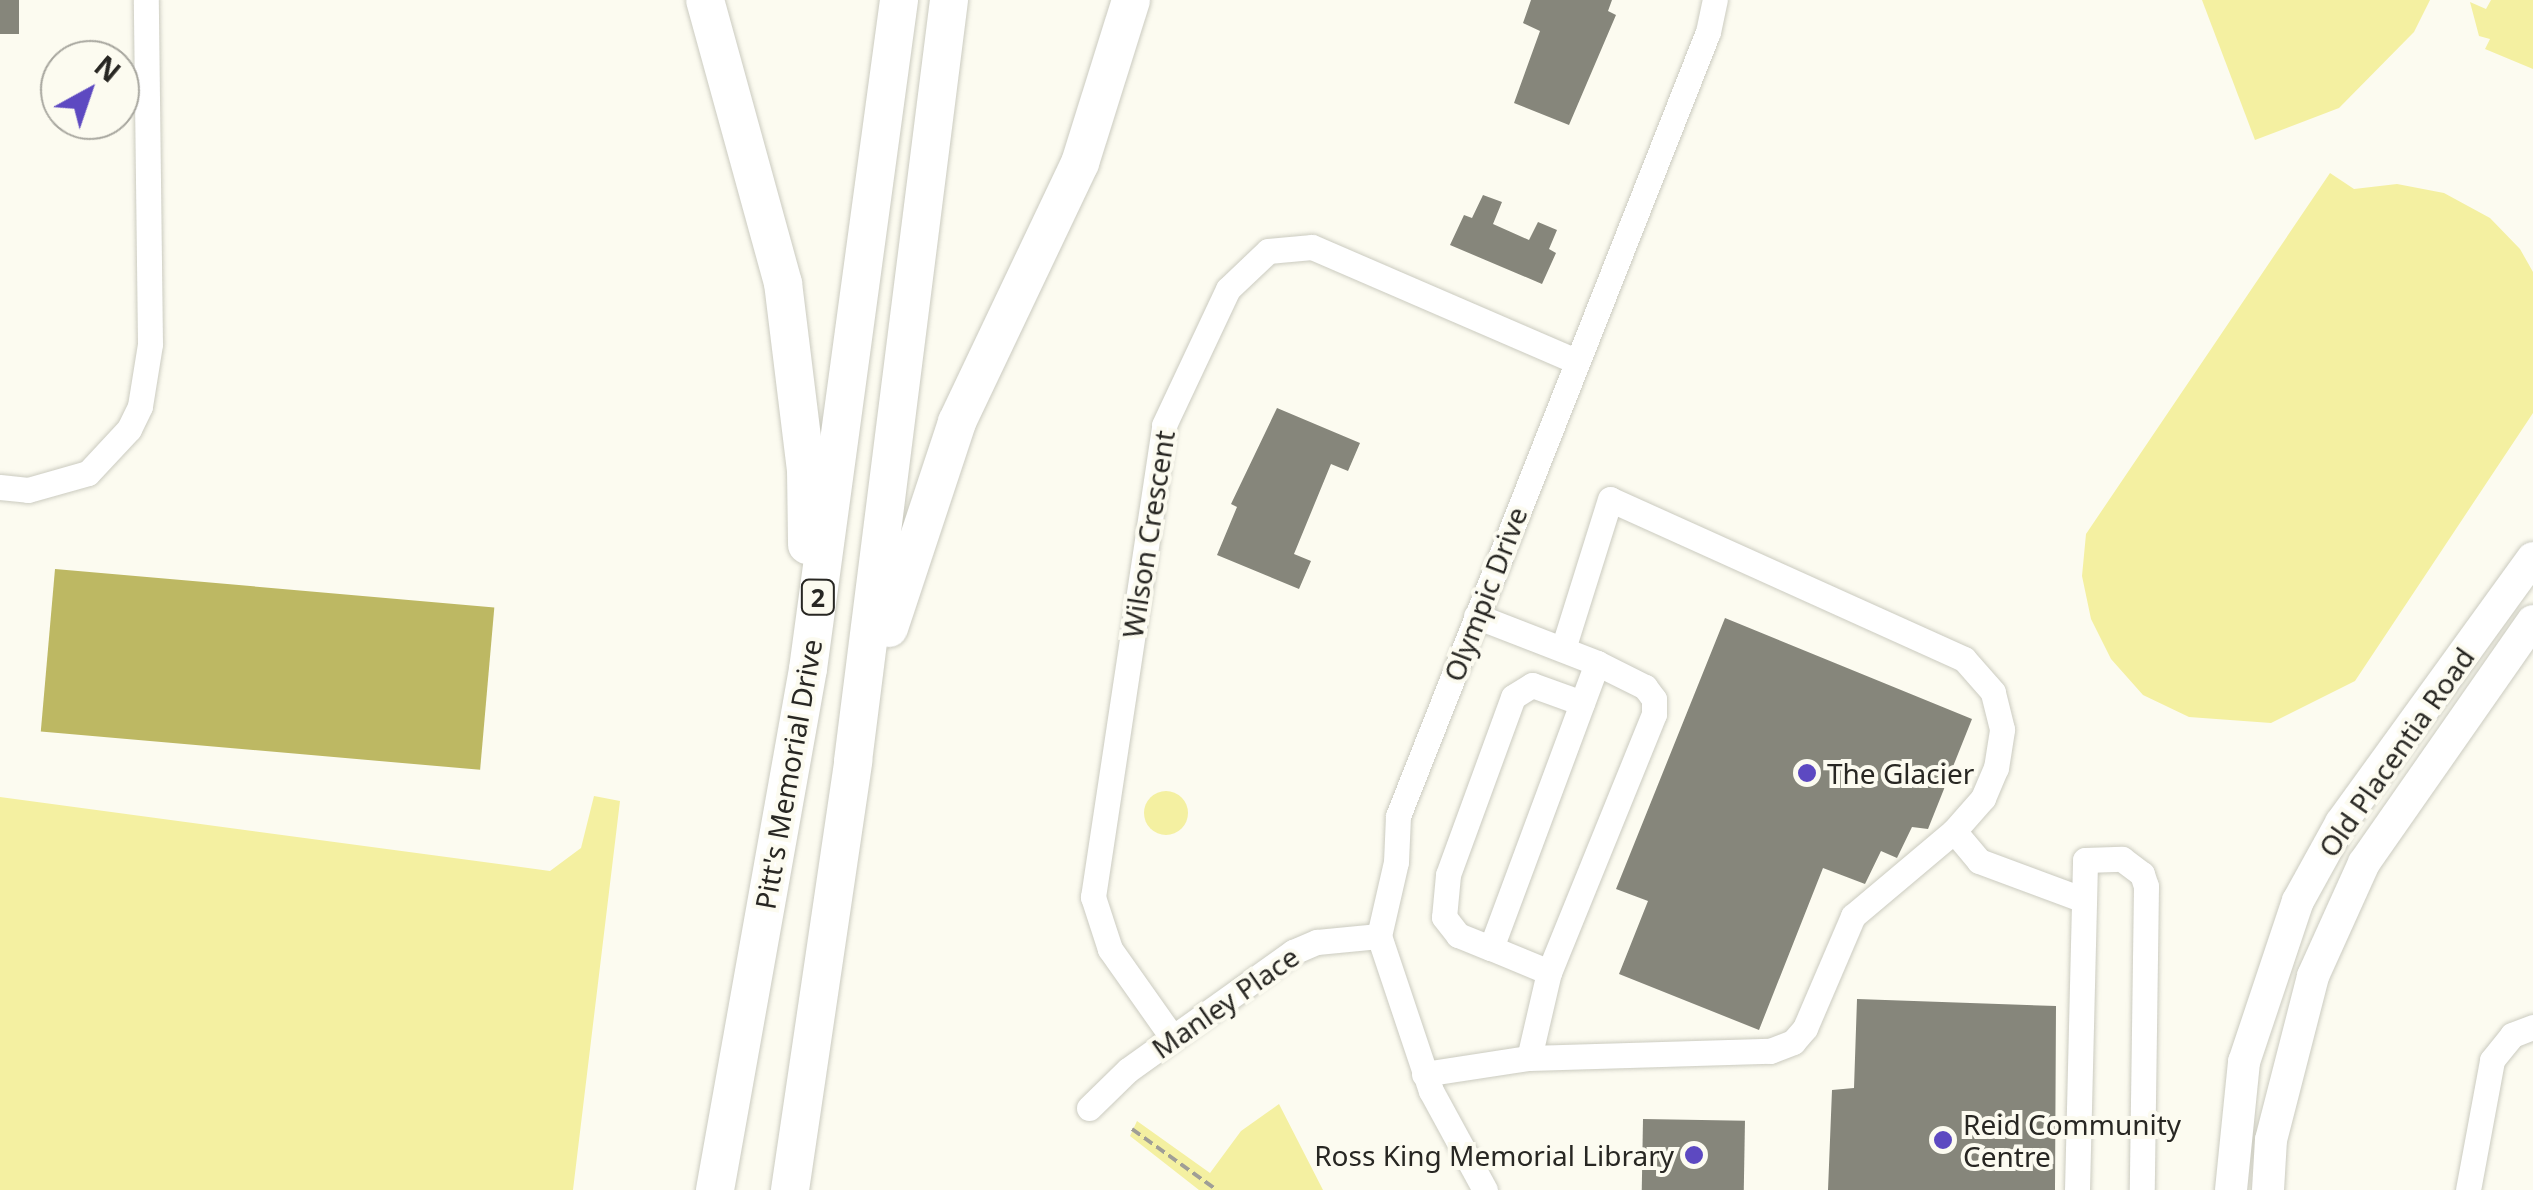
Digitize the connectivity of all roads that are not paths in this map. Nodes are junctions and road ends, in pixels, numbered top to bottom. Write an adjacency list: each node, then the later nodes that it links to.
1 (146, 0): 8 (street)
2 (705, 0): 14 (highway)
3 (899, 0): 14 (highway, Pitt's Memorial Drive / 2)
4 (949, 0): 16 (highway, Pitt's Memorial Drive / 2)
5 (1130, 0): 16 (highway)
6 (1715, 0): 7 (street, Olympic Drive)
7 (1576, 361): 10 (street, Olympic Drive); 23 (street, Wilson Crescent)
8 (0, 487)
9 (2533, 558): 32 (main road, Old Placentia Road)
10 (1476, 616): 12 (street); 19 (street, Olympic Drive)
11 (2533, 621): 33 (main road, Old Placentia Road)
12 (1563, 650): 13 (street); 17 (street)
13 (1597, 663): 15 (street); 21 (street)
14 (808, 669): 27 (highway, Pitt's Memorial Drive / 2)
15 (1582, 703): 20 (street); 20 (street)
16 (853, 761): 28 (highway, Pitt's Memorial Drive / 2)
17 (1954, 831): 18 (street); 24 (street)
18 (2084, 900): 30 (street); 31 (street)
19 (1379, 936): 23 (street, Manley Place); 25 (street)
20 (1491, 948): 21 (street)
21 (1548, 972): 24 (street)
22 (2533, 1027): 34 (street)
23 (1172, 1037): 26 (street, Manley Place)
24 (1529, 1058): 25 (street)
25 (1424, 1074): 29 (street)
26 (1088, 1108)
27 (715, 1190)
28 (790, 1190)
29 (1485, 1190)
30 (2077, 1190)
31 (2142, 1190)
32 (2232, 1190)
33 (2268, 1190)
34 (2468, 1190)

